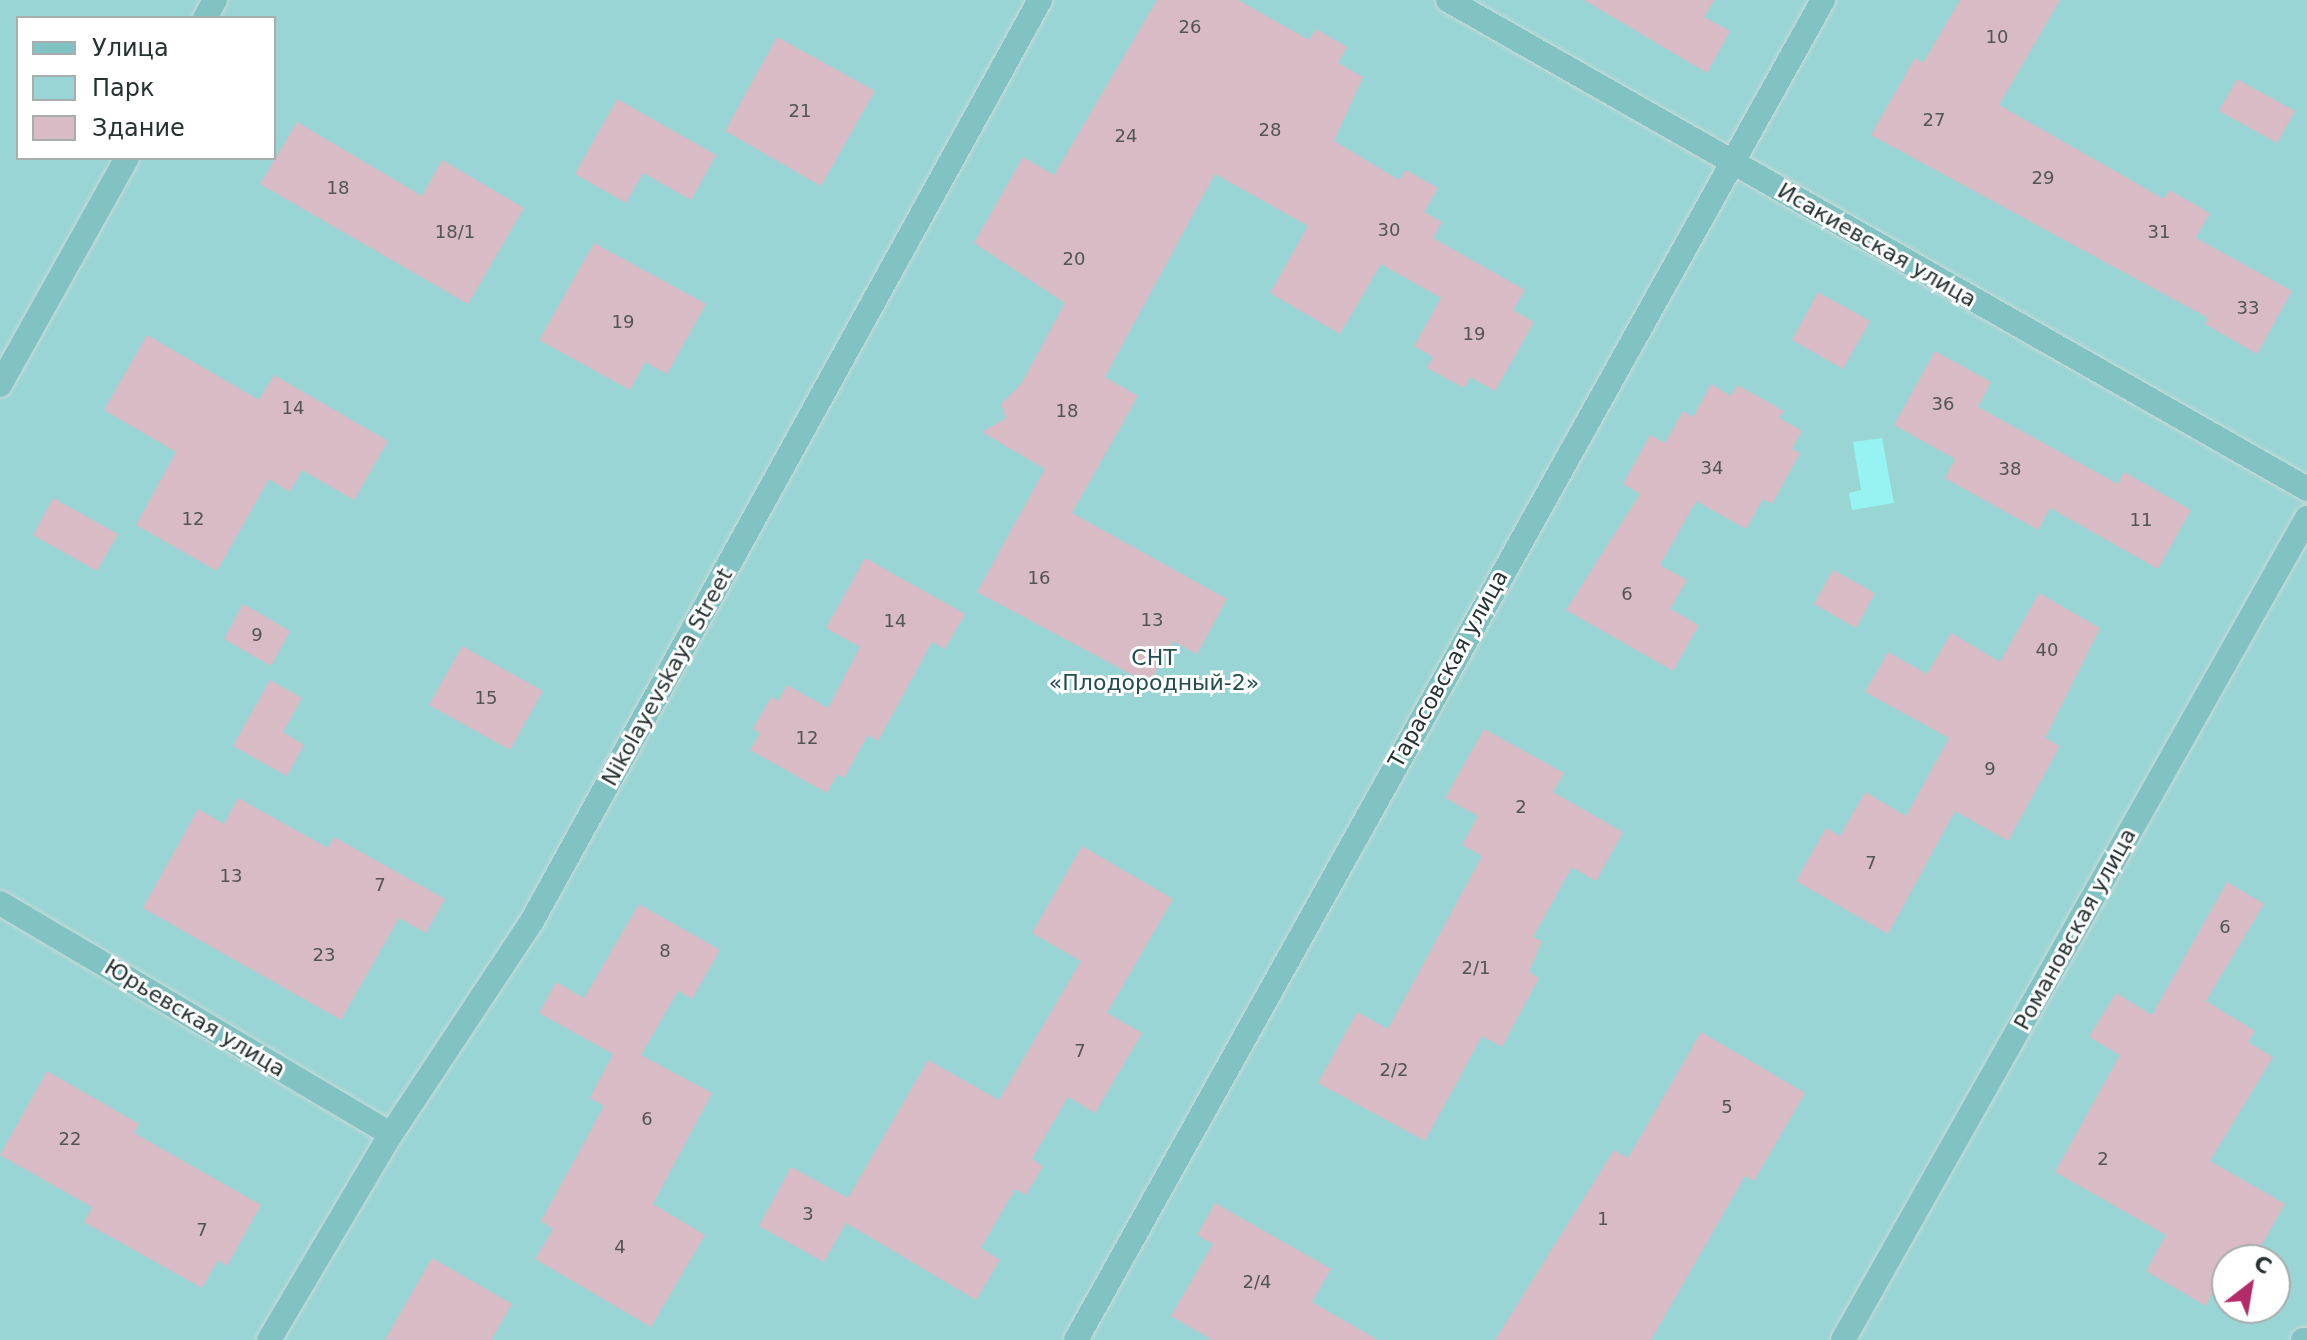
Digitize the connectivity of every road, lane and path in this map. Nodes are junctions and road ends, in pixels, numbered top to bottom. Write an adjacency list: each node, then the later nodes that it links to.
1 (1040, 0): 10 (street, Nikolayevskaya Street)
2 (1448, 0): 5 (street, Исакиевская улица)
3 (1823, 0): 5 (street, Тарасовская улица)
4 (126, 160): 6 (street)
5 (1730, 161): 7 (street, Исакиевская улица); 12 (street, Тарасовская улица)
6 (0, 385)
7 (2307, 489)
8 (2307, 518): 13 (street, Романовская улица)
9 (0, 903): 10 (street, Юрьевская улица)
10 (391, 1134): 11 (street, Nikolayevskaya Street)
11 (269, 1340)
12 (1076, 1340)
13 (1843, 1340)

